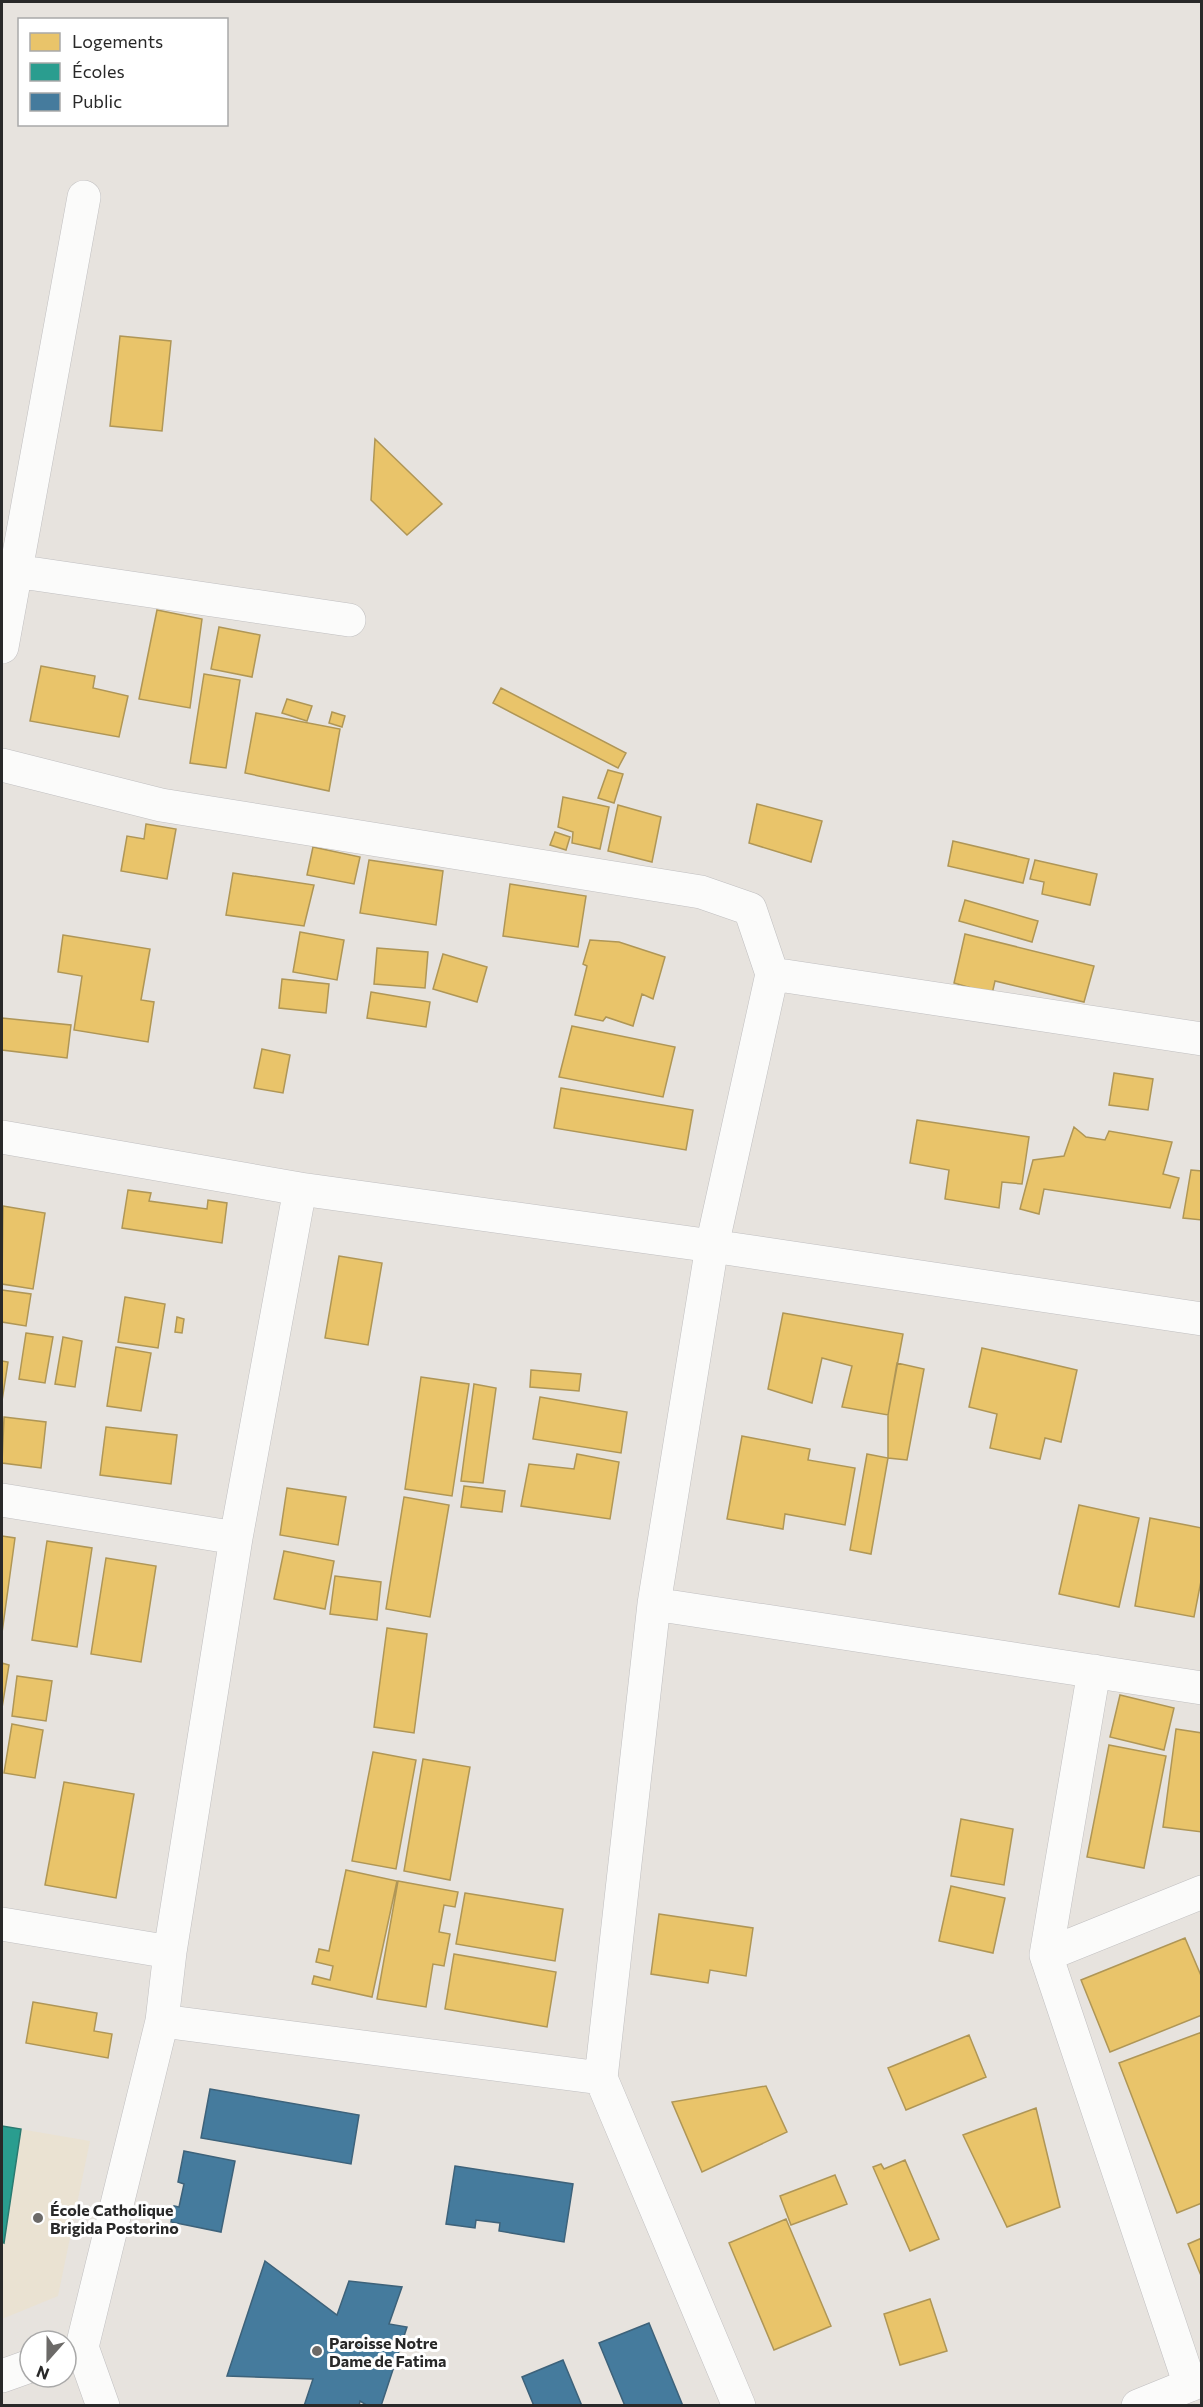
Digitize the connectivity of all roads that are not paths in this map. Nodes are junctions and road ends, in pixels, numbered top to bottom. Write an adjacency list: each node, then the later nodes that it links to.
1 (84, 197): 2 (street)
2 (8, 570): 3 (street); 4 (street)
3 (349, 620)
4 (2, 647)
5 (2, 765): 6 (street)
6 (772, 974): 7 (street); 10 (street)
7 (1202, 1040)
8 (2, 1137): 9 (street)
9 (300, 1189): 10 (street); 13 (street)
10 (712, 1246): 11 (street); 14 (street)
11 (1202, 1319)
12 (2, 1500): 13 (street)
13 (236, 1538): 19 (street)
14 (654, 1604): 15 (street); 22 (street)
15 (1094, 1671): 16 (street); 20 (street)
16 (1202, 1688)
17 (1202, 1892): 20 (street)
18 (2, 1924): 19 (street)
19 (170, 1952): 21 (street)
20 (1046, 1955): 27 (street)
21 (162, 2021): 22 (street); 23 (street)
22 (601, 2078): 29 (street)
23 (78, 2335)
24 (78, 2357): 28 (street)
25 (18, 2370): 26 (street)
26 (2, 2376)
27 (1196, 2382): 30 (street)
28 (104, 2406)
29 (739, 2406)
30 (1138, 2406)

